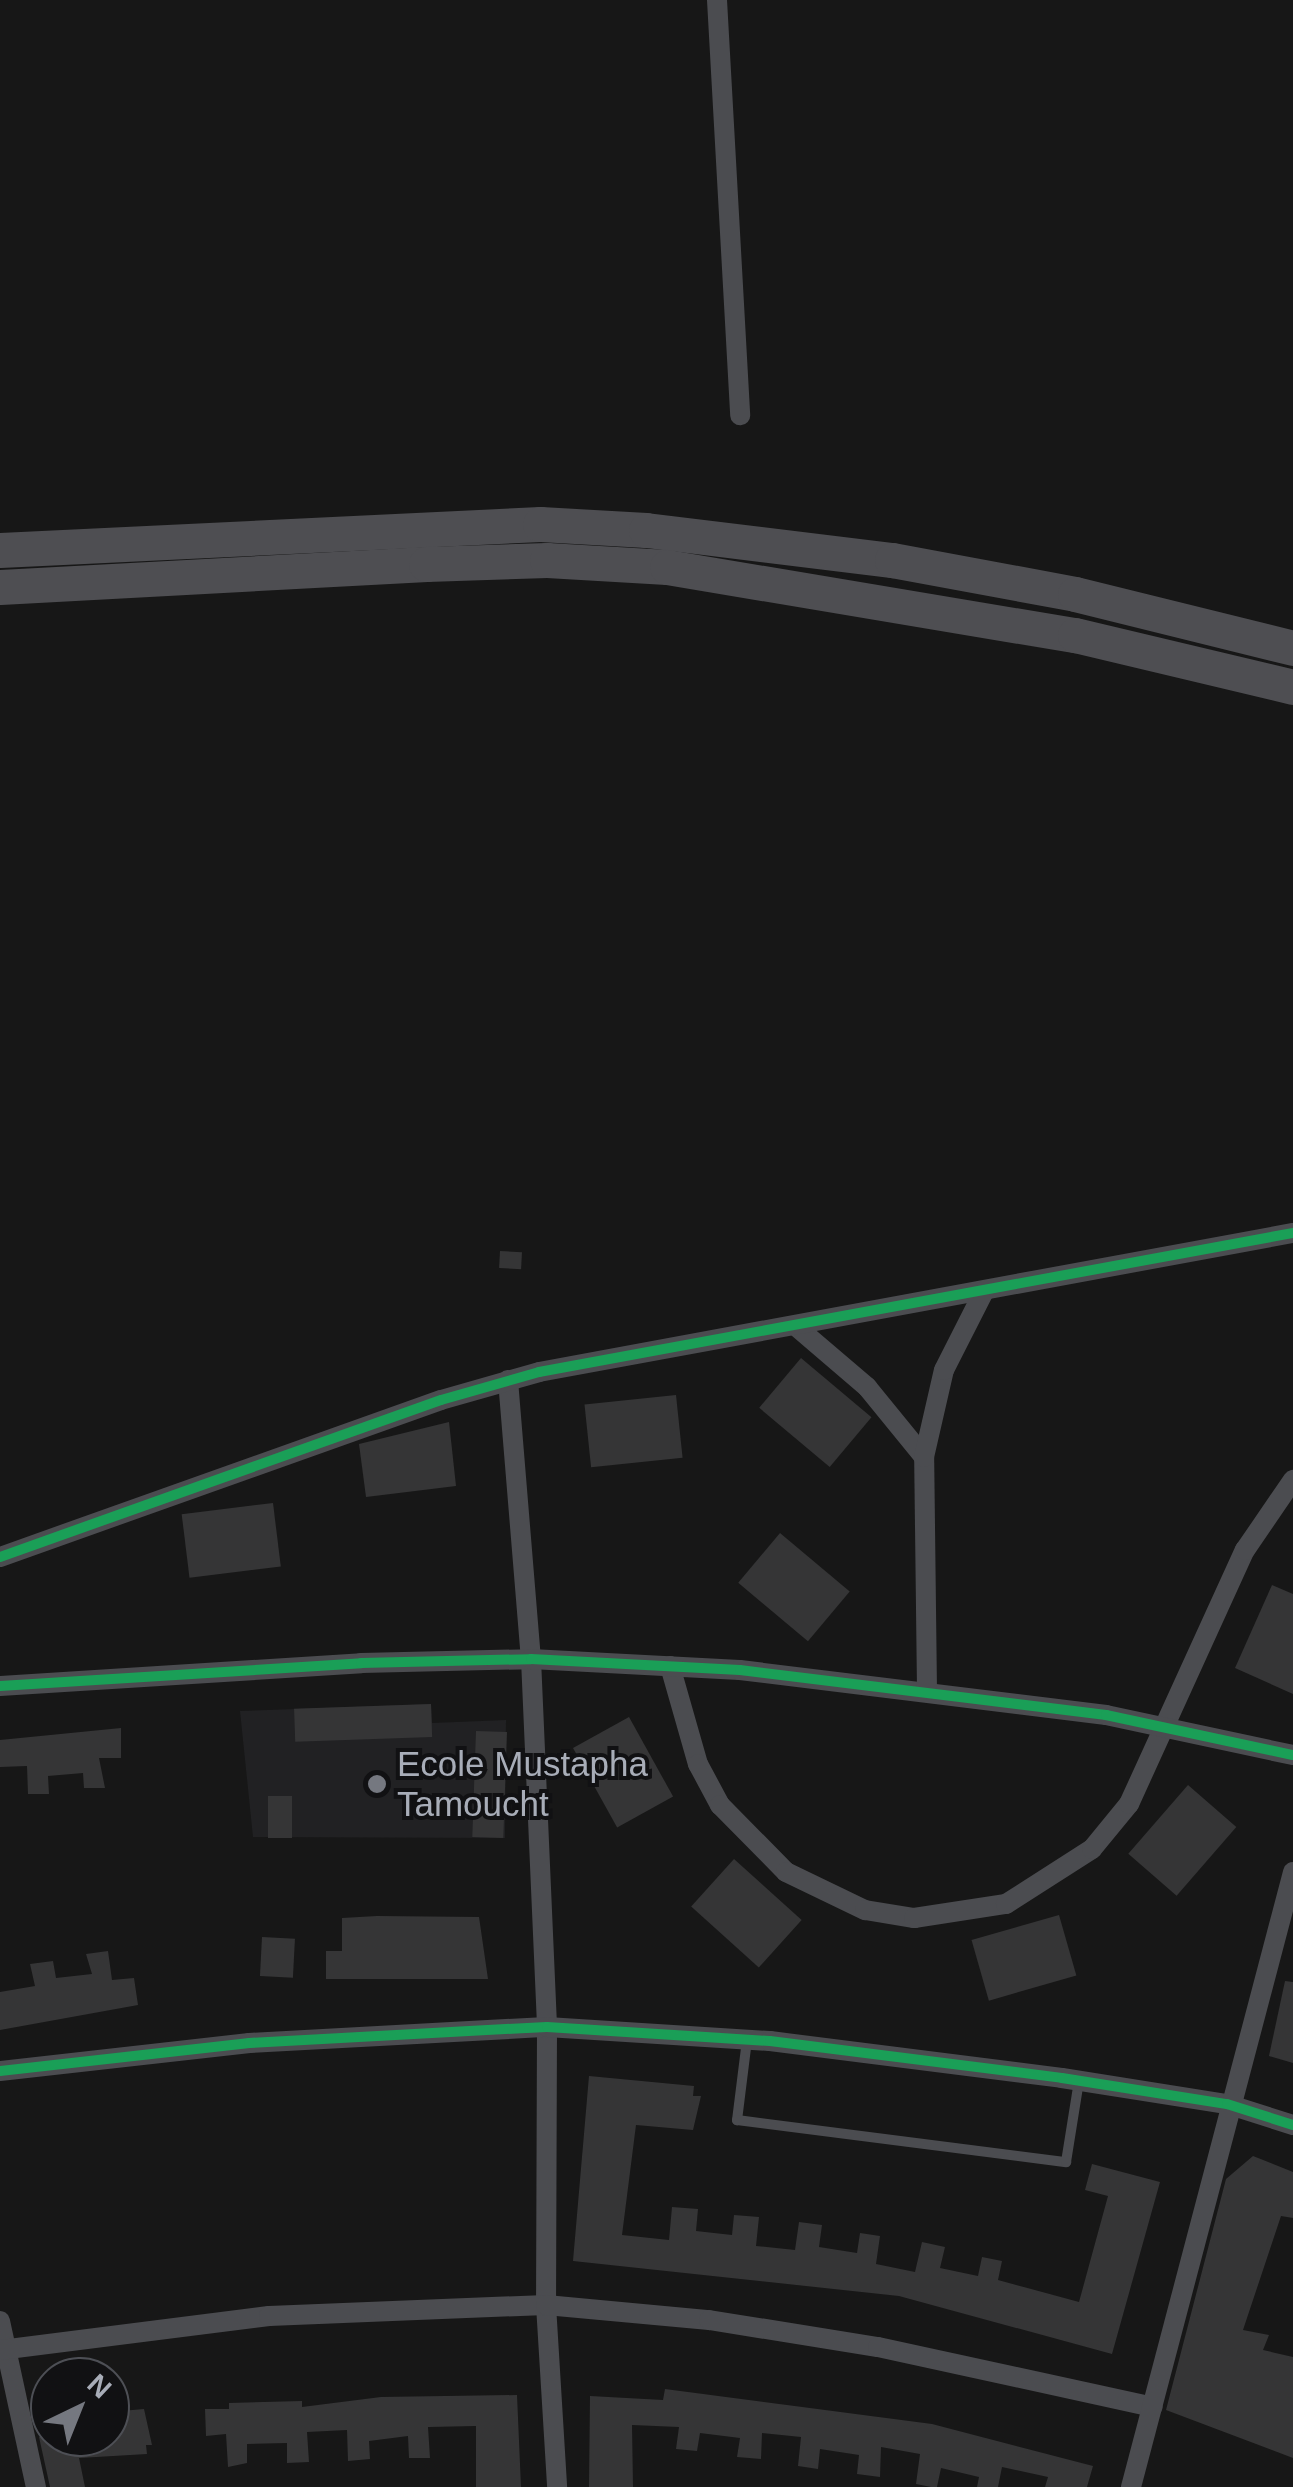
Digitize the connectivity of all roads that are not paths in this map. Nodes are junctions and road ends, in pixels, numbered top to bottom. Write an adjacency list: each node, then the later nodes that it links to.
1 (717, 0): 2 (street)
2 (740, 415)
3 (0, 550): 5 (highway)
4 (0, 588): 6 (highway)
5 (1293, 648)
6 (1293, 687)
7 (1293, 1233): 8 (street)
8 (984, 1291): 9 (street); 11 (street)
9 (798, 1328): 10 (street); 11 (street)
10 (508, 1380): 13 (street); 14 (street)
11 (924, 1457): 17 (street)
12 (1293, 1480): 18 (street)
13 (0, 1556)
14 (531, 1659): 15 (street); 16 (street); 21 (street)
15 (670, 1666): 17 (street); 18 (street)
16 (0, 1686)
17 (927, 1690): 18 (street)
18 (1164, 1726): 19 (street)
19 (1293, 1755)
20 (1293, 1872): 25 (street)
21 (547, 2027): 22 (street); 23 (street); 27 (street)
22 (747, 2040): 24 (street); 24 (lane)
23 (0, 2071)
24 (1079, 2080): 25 (street)
25 (1227, 2104): 26 (street); 30 (street)
26 (1293, 2125)
27 (546, 2305): 29 (street); 30 (street); 32 (street)
28 (0, 2321): 29 (street)
29 (3, 2350): 31 (street)
30 (1152, 2408): 33 (street)
31 (36, 2487)
32 (557, 2487)
33 (1131, 2487)

